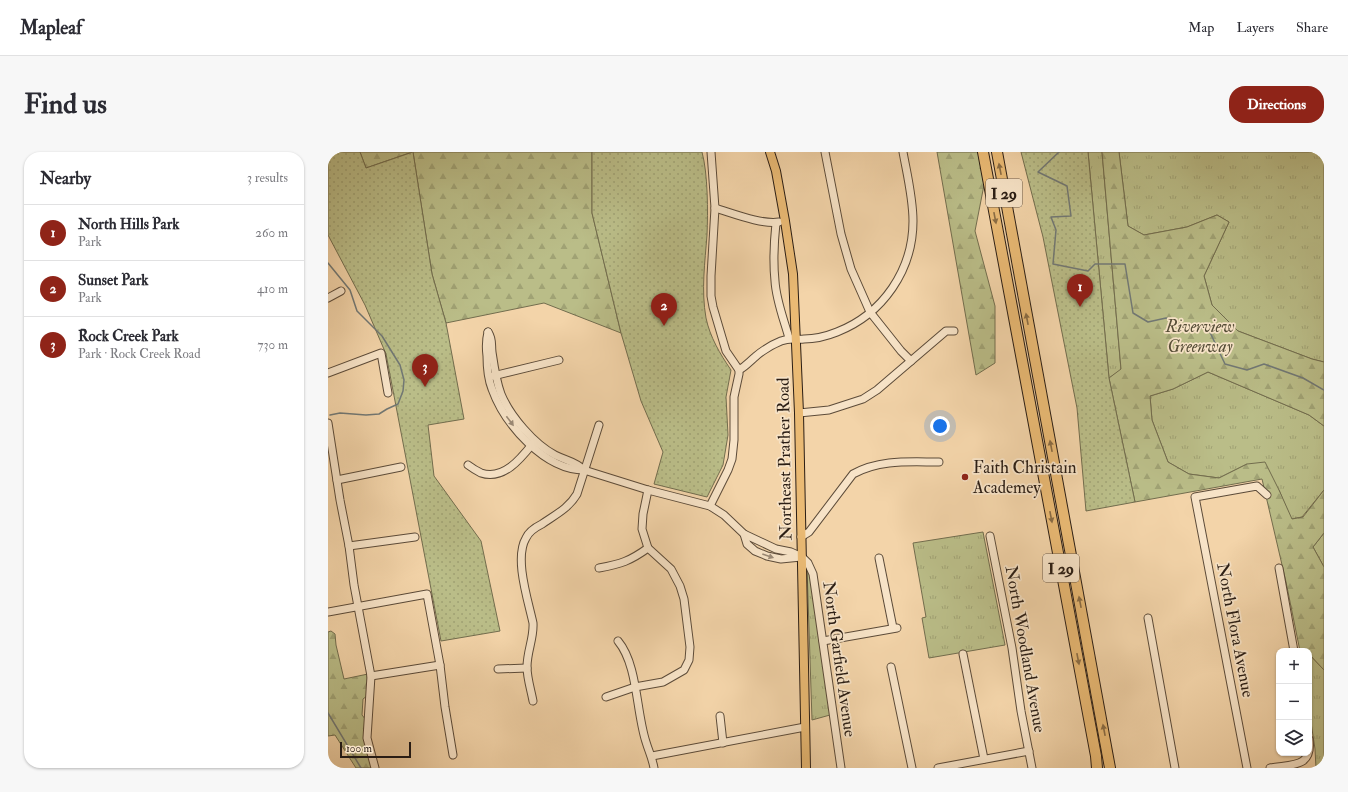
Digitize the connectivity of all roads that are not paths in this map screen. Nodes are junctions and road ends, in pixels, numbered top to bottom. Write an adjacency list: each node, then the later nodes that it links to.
1 (711, 152): 7 (street)
2 (770, 152): 8 (main road, Northeast Prather Road)
3 (825, 152): 12 (street)
4 (903, 152): 12 (street)
5 (983, 152): 72 (highway, I 29, one-way to 72)
6 (996, 152): 73 (highway, I 29, one-way to 6)
7 (716, 208): 9 (street); 17 (street)
8 (785, 221): 9 (street); 14 (main road, Northeast Prather Road)
9 (776, 223): 14 (street)
10 (341, 291): 11 (street)
11 (328, 298)
12 (870, 312): 14 (street); 16 (street)
13 (954, 331): 16 (street)
14 (793, 339): 17 (street); 21 (main road, Northeast Prather Road)
15 (559, 360): 19 (street)
16 (911, 361): 21 (street)
17 (738, 370): 32 (street)
18 (328, 373): 20 (street)
19 (493, 376): 19 (street); 24 (street)
20 (388, 393)
21 (798, 412): 35 (main road, Northeast Prather Road)
22 (328, 423): 29 (street)
23 (598, 425): 28 (street)
24 (533, 443): 26 (street); 28 (street)
25 (939, 462): 35 (street)
26 (468, 465)
27 (401, 467): 29 (street)
28 (584, 470): 30 (street); 50 (street)
29 (337, 480): 36 (street)
30 (648, 490): 32 (street); 37 (street)
31 (1267, 494): 75 (street, North Flora Avenue)
32 (710, 506): 38 (street)
33 (990, 536): 60 (street, North Woodland Avenue)
34 (415, 537): 36 (street)
35 (801, 537): 38 (main road, Northeast Prather Road)
36 (349, 546): 42 (street)
37 (648, 548): 40 (street); 54 (street)
38 (802, 557): 46 (street, North Garfield Avenue); 58 (main road, Northeast Prather Road)
39 (879, 558): 46 (street)
40 (599, 568)
41 (1279, 568): 47 (street)
42 (358, 607): 43 (street); 49 (street); 53 (street)
43 (328, 612)
44 (1148, 618): 74 (street)
45 (618, 641): 54 (street)
46 (823, 641): 68 (street, North Garfield Avenue)
47 (1293, 648)
48 (963, 654): 64 (street)
49 (440, 665): 53 (street); 61 (street)
50 (527, 668): 52 (street); 56 (street)
51 (891, 668): 69 (street)
52 (498, 669)
53 (371, 676): 65 (street)
54 (635, 687): 55 (street); 62 (street)
55 (606, 698)
56 (533, 701)
57 (720, 716): 59 (street)
58 (806, 727): 59 (street); 67 (main road, Northeast Prather Road)
59 (723, 743): 62 (street)
60 (1029, 751): 64 (street); 71 (street, North Woodland Avenue)
61 (453, 755)
62 (652, 756): 66 (street)
63 (1308, 756): 76 (street)
64 (984, 760): 70 (street)
65 (375, 768)
66 (654, 768)
67 (806, 768)
68 (841, 768)
69 (912, 768)
70 (938, 768)
71 (1032, 768)
72 (1097, 768)
73 (1110, 768)
74 (1175, 768)
75 (1246, 768)
76 (1270, 768)

